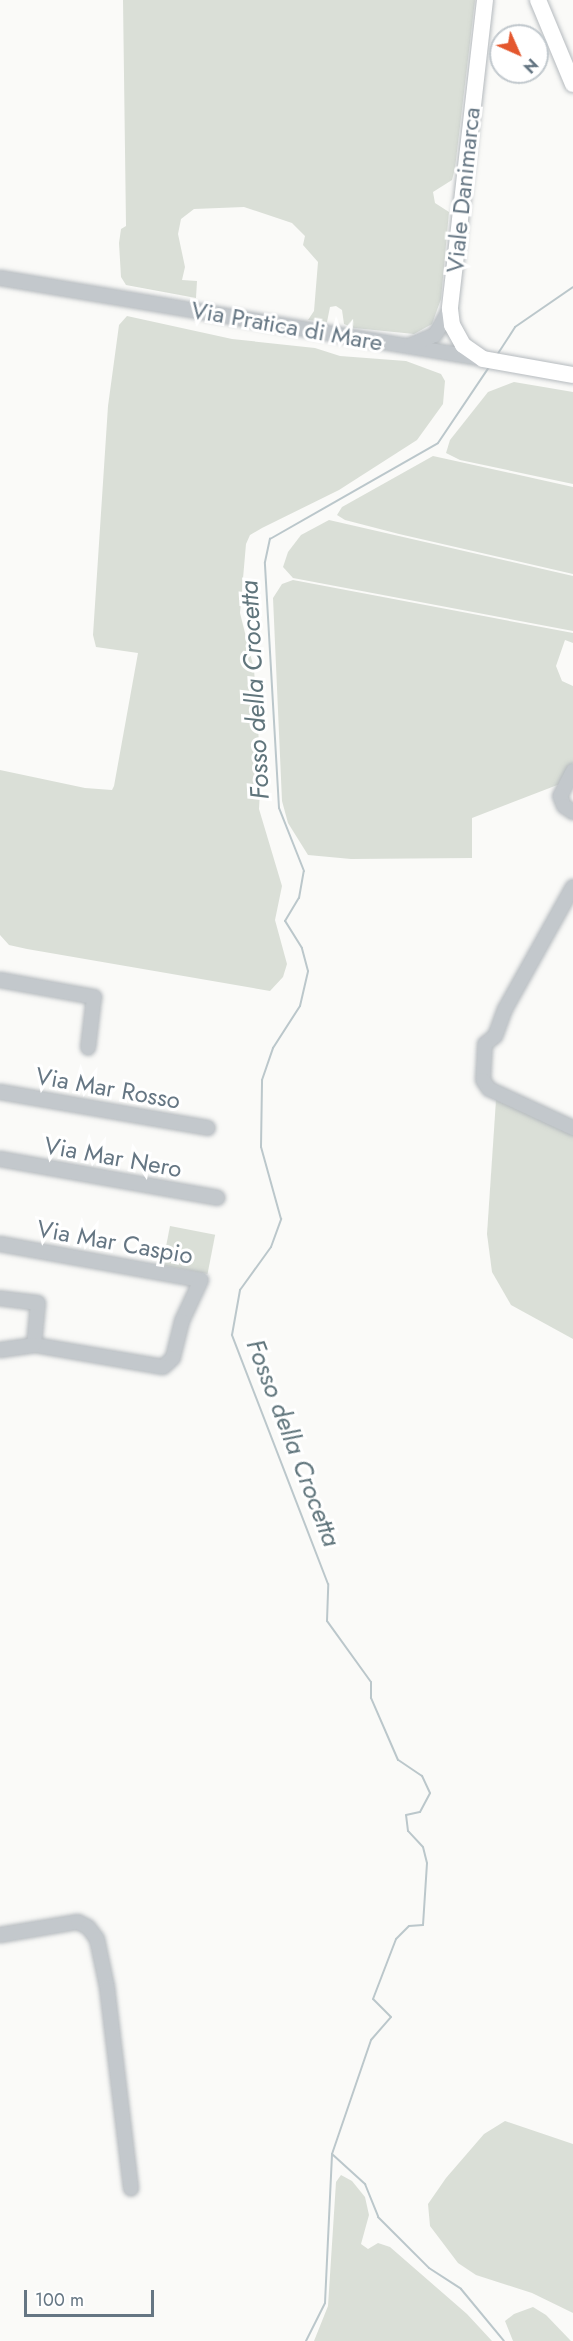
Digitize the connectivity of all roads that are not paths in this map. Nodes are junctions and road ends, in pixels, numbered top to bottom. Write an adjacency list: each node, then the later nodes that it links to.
1 (485, 0): 5 (main road, Viale Danimarca)
2 (538, 0): 3 (main road)
3 (573, 84)
4 (0, 278): 6 (street, Via Pratica di Mare)
5 (450, 309): 6 (street, Viale Danimarca); 7 (main road, Viale Danimarca)
6 (406, 346): 7 (street, Via Pratica di Mare)
7 (483, 359): 8 (main road, Via Pratica di Mare)
8 (573, 375)
9 (573, 771): 10 (street)
10 (573, 812)
11 (573, 888): 16 (street)
12 (0, 980): 13 (street)
13 (88, 1048)
14 (0, 1092): 15 (street, Via Mar Rosso)
15 (208, 1128)
16 (573, 1128)
17 (0, 1160): 18 (street, Via Mar Nero)
18 (218, 1198)
19 (0, 1244): 21 (street, Via Mar Caspio)
20 (0, 1298): 21 (street)
21 (34, 1345): 22 (street)
22 (0, 1350)
23 (0, 1935): 24 (street)
24 (131, 2189)

